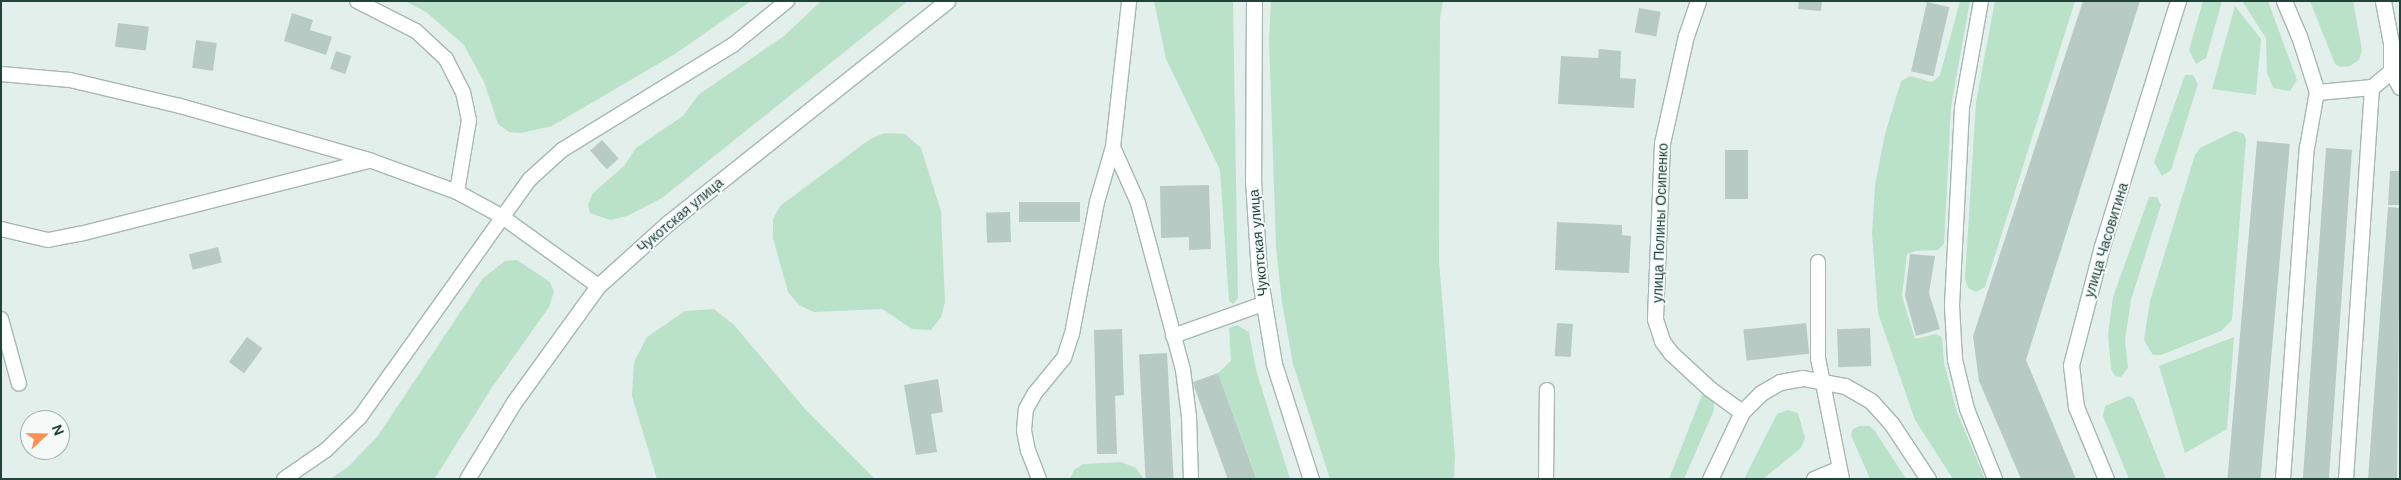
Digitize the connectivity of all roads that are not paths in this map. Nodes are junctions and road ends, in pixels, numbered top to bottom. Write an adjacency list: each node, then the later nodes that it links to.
1 (357, 1): 18 (lane)
2 (787, 1): 19 (lane)
3 (947, 1): 22 (street, Чукотская улица)
4 (1129, 1): 16 (lane)
5 (1254, 1): 23 (street, Чукотская улица)
6 (1698, 1): 29 (street, улица Полины Осипенко)
7 (1981, 1): 40 (lane)
8 (2178, 1): 41 (street, улица Часовитина)
9 (2284, 1): 15 (street)
10 (2383, 1): 11 (street)
11 (2391, 71): 13 (street); 14 (lane)
12 (1, 74): 17 (lane)
13 (2372, 87): 15 (street); 43 (lane)
14 (2400, 88)
15 (2317, 92): 42 (lane)
16 (1113, 147): 25 (lane); 33 (lane)
17 (369, 160): 18 (lane); 20 (lane)
18 (457, 192): 19 (lane)
19 (501, 216): 22 (lane); 31 (lane)
20 (1, 229)
21 (1818, 262): 26 (lane)
22 (598, 286): 32 (street, Чукотская улица)
23 (1263, 304): 25 (lane); 35 (street, Чукотская улица)
24 (1, 319): 27 (lane)
25 (1174, 336): 34 (lane)
26 (1822, 380): 29 (street); 30 (lane); 39 (street)
27 (19, 384)
28 (1547, 390): 36 (lane)
29 (1742, 412): 37 (street)
30 (1840, 474): 38 (lane)
31 (284, 479)
32 (467, 479)
33 (1039, 479)
34 (1191, 479)
35 (1311, 479)
36 (1546, 479)
37 (1710, 479)
38 (1814, 479)
39 (1928, 479)
40 (1995, 479)
41 (2106, 479)
42 (2282, 479)
43 (2346, 479)

